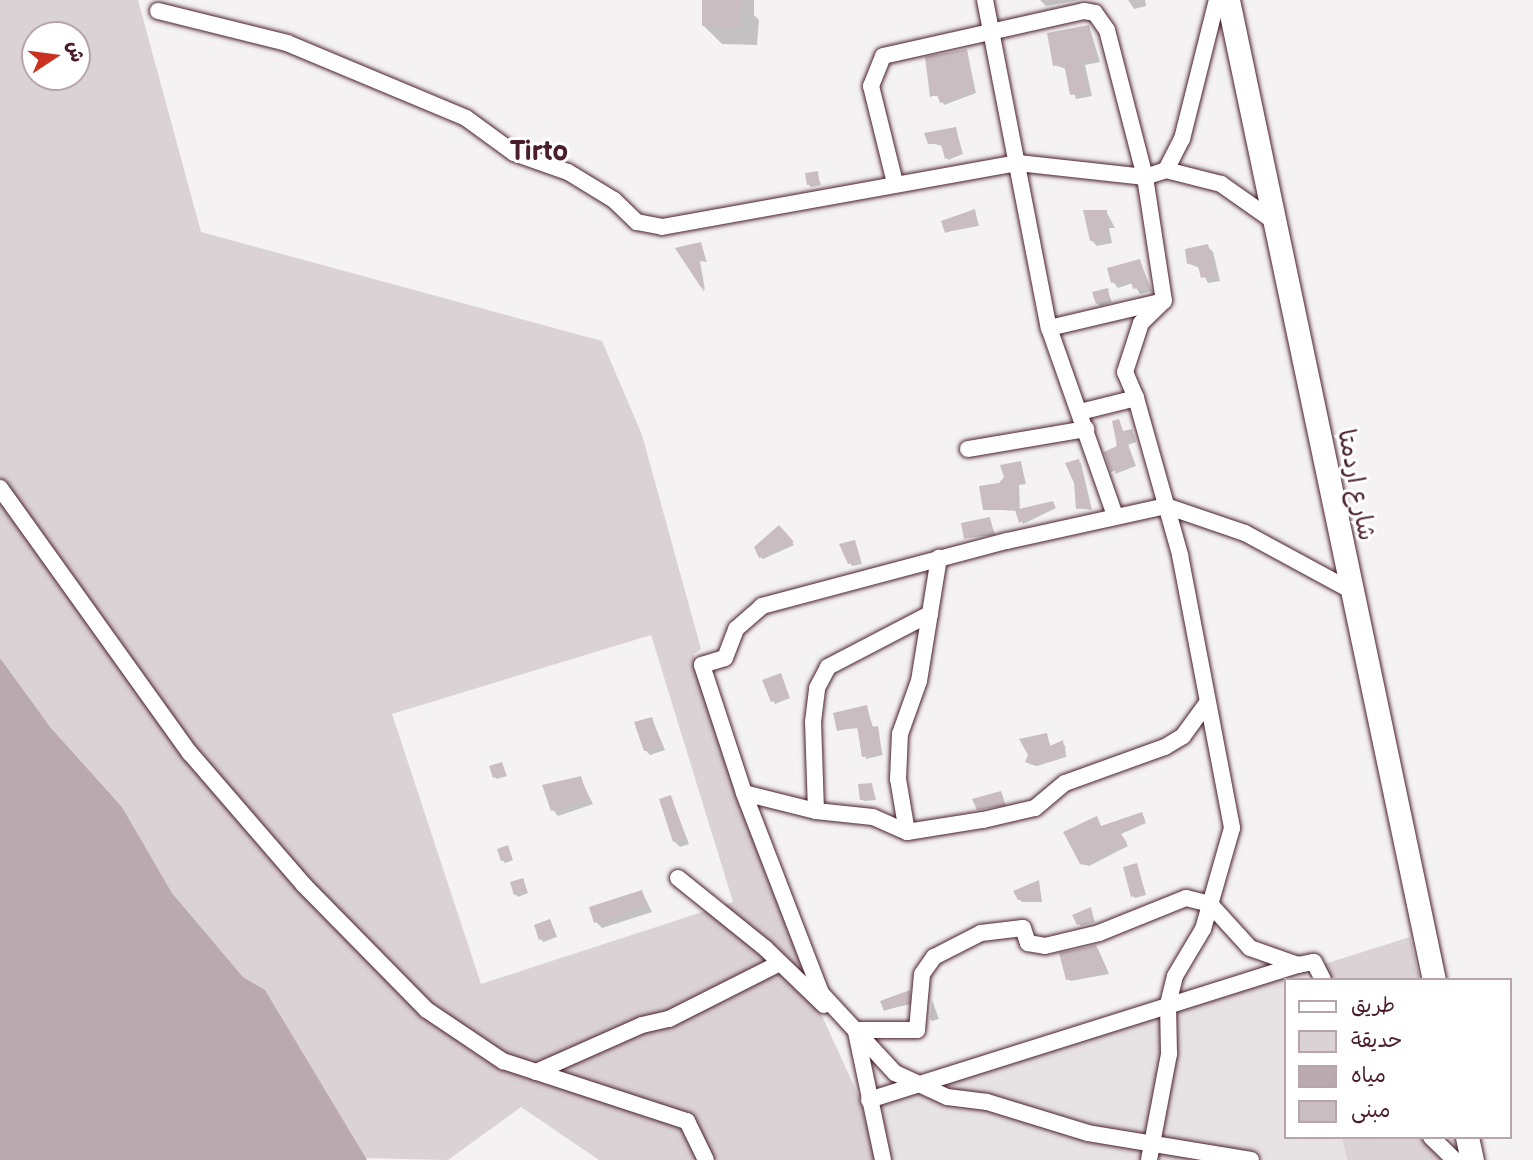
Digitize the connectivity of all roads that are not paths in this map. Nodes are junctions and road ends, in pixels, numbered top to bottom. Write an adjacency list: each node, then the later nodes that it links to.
1 (985, 0): 5 (street)
2 (1217, 0): 7 (street)
3 (1228, 0): 10 (main road, شارع اردمتا)
4 (158, 11): 9 (street)
5 (992, 31): 6 (street); 8 (street); 9 (street)
6 (1018, 163): 8 (street); 9 (street); 12 (street)
7 (1166, 170): 8 (street); 10 (street)
8 (1145, 177): 11 (street)
9 (895, 183)
10 (1278, 224): 21 (main road, شارع اردمتا)
11 (1164, 301): 12 (street); 13 (street)
12 (1049, 328): 14 (street)
13 (1136, 398): 14 (street); 18 (street)
14 (1080, 412): 15 (street)
15 (1086, 429): 16 (street); 19 (street)
16 (968, 449)
17 (0, 488): 35 (street)
18 (1166, 506): 19 (street); 21 (street); 23 (street)
19 (1115, 515): 20 (street)
20 (939, 558): 22 (street); 24 (street)
21 (1350, 590): 32 (main road, شارع اردمتا)
22 (930, 614): 25 (street); 26 (street)
23 (1207, 703): 26 (street); 28 (street)
24 (744, 793): 25 (street); 34 (street)
25 (816, 811): 26 (street)
26 (907, 832)
27 (678, 878): 29 (street)
28 (1210, 904): 30 (street); 33 (street); 34 (street)
29 (780, 963): 34 (street); 35 (street)
30 (1298, 965): 31 (street); 33 (street)
31 (1322, 978)
32 (1433, 978)
33 (1168, 1005): 36 (street); 40 (street)
34 (856, 1030): 36 (street); 37 (street)
35 (536, 1072): 41 (street)
36 (922, 1083): 37 (street); 40 (street)
37 (869, 1100): 42 (street)
38 (1433, 1139): 44 (street)
39 (1467, 1139): 45 (main road)
40 (1151, 1152): 43 (street)
41 (706, 1160)
42 (883, 1160)
43 (1251, 1160)
44 (1455, 1160)
45 (1472, 1160)

